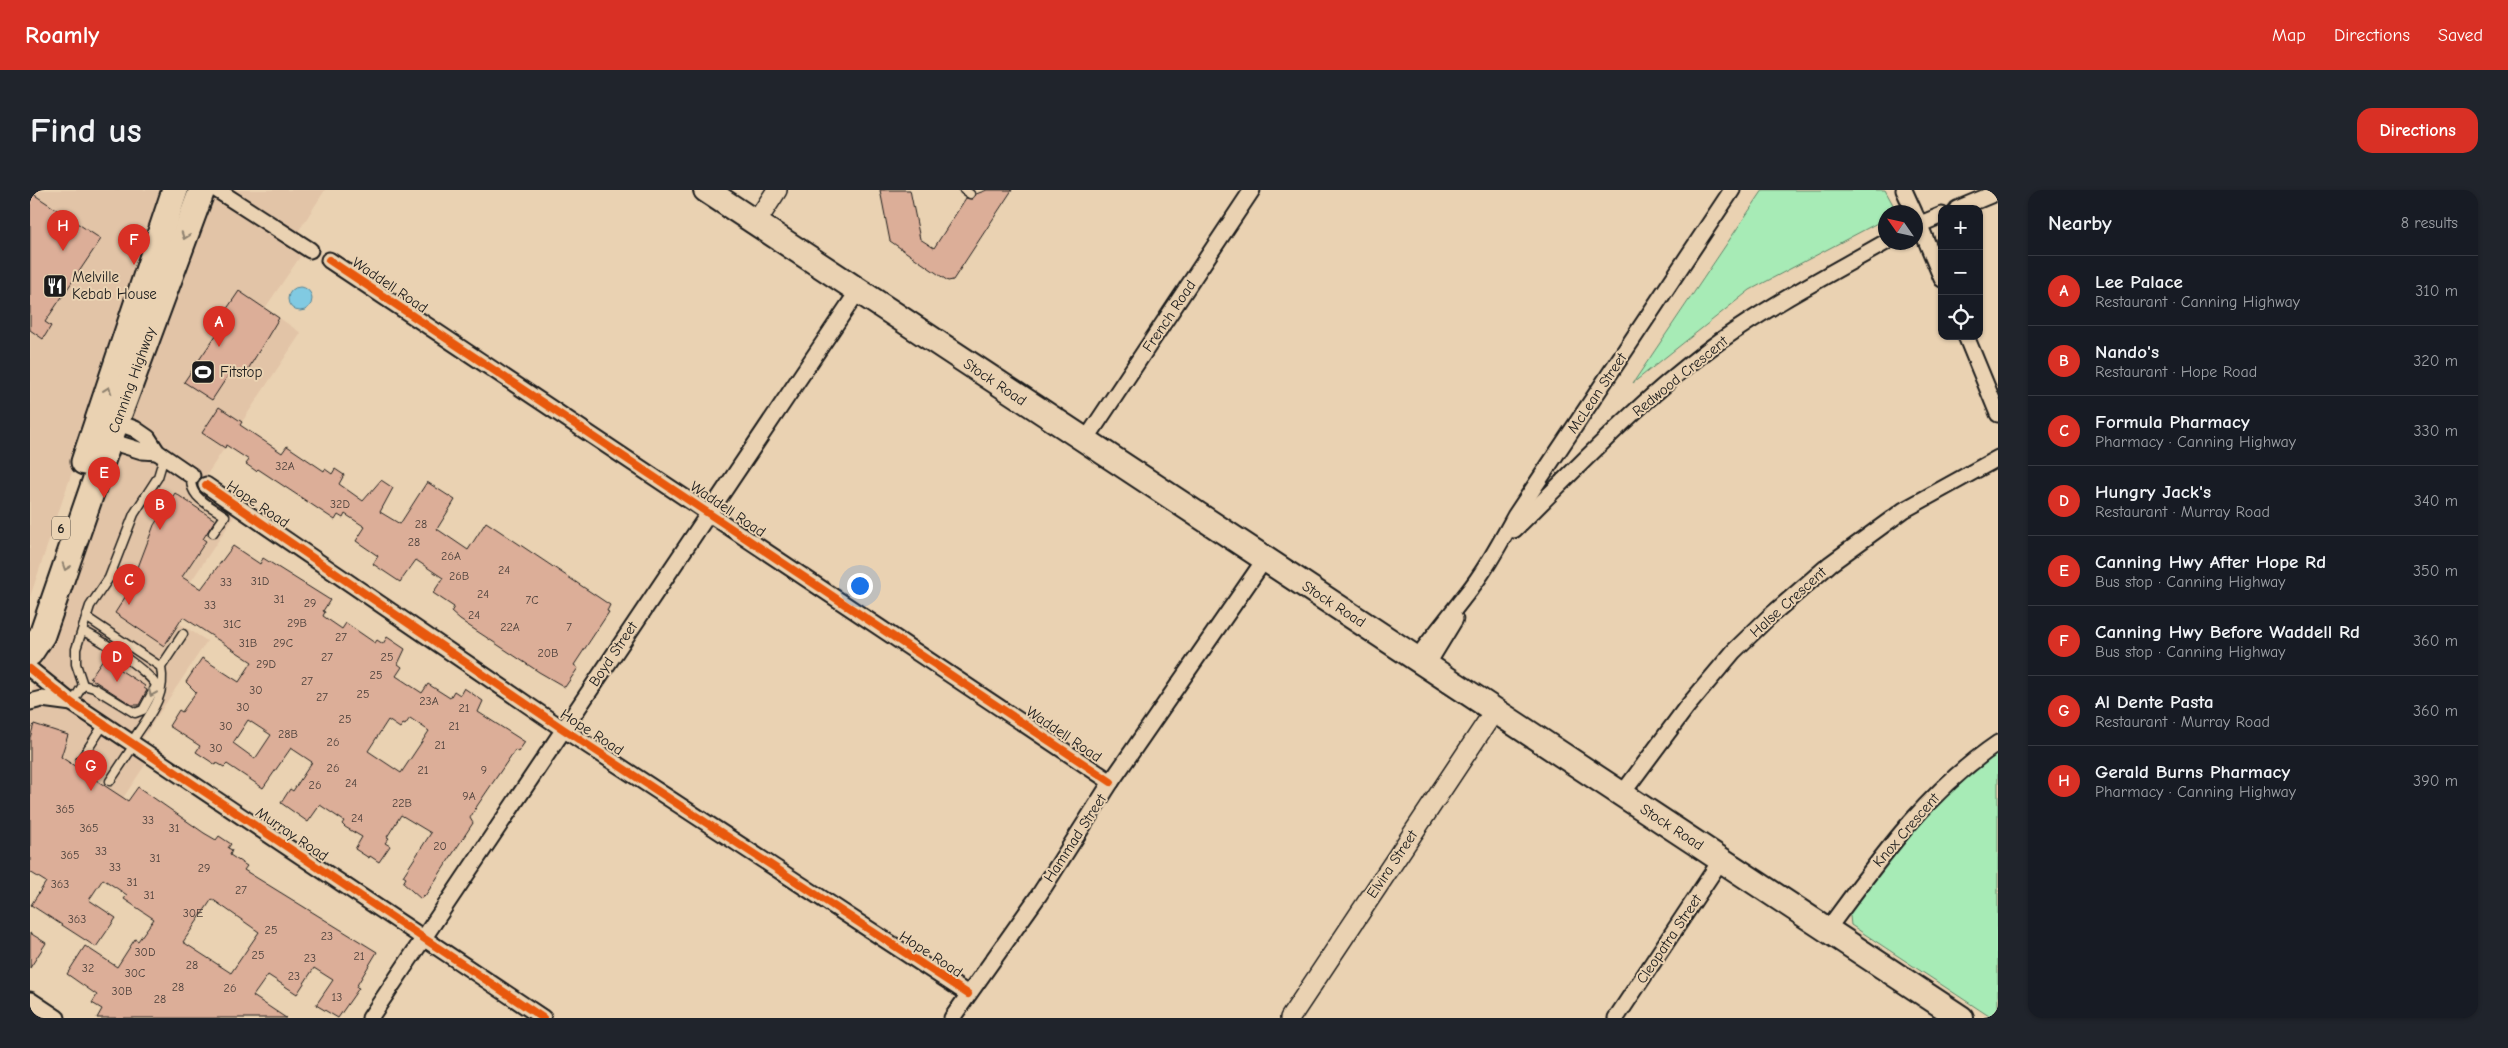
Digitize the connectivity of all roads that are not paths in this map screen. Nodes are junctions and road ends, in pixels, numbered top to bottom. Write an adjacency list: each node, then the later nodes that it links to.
1 (176, 190): 23 (highway, Canning Highway / 6, one-way to 1)
2 (202, 190): 23 (highway, Canning Highway / 6, one-way to 23)
3 (217, 190): 17 (street)
4 (706, 190): 14 (main road, Stock Road)
5 (777, 190): 14 (street)
6 (1252, 190): 24 (street, French Road)
7 (1732, 190): 31 (street, McLean Street)
8 (1904, 190): 10 (street)
9 (1998, 192): 11 (street)
10 (1910, 205)
11 (1967, 205)
12 (1938, 216): 13 (street)
13 (1923, 219)
14 (755, 224): 20 (main road, Stock Road)
15 (1923, 236): 19 (street)
16 (1878, 247): 31 (street, Redwood Crescent)
17 (310, 250)
18 (328, 260): 29 (street, Waddell Road)
19 (1938, 270)
20 (858, 291): 24 (main road, Stock Road); 29 (street, Boyd Street)
21 (1968, 340): 22 (street)
22 (1998, 414)
23 (104, 429): 25 (street); 25 (street); 34 (highway, Canning Highway / 6); 37 (highway, Canning Highway / 6, one-way to 37)
24 (1085, 442): 32 (main road, Stock Road)
25 (160, 455): 27 (street); 33 (lane)
26 (1998, 458): 52 (street, Halse Crescent)
27 (192, 476): 30 (lane)
28 (206, 485): 46 (street, Hope Road)
29 (708, 512): 46 (street, Boyd Street); 51 (street, Waddell Road)
30 (213, 533)
31 (1500, 544): 38 (street, McLean Street)
32 (1264, 559): 38 (main road, Stock Road); 51 (street, Hammad Street)
33 (86, 617): 35 (lane); 39 (lane)
34 (30, 621)
35 (82, 631): 41 (lane); 41 (lane, one-way to 41)
36 (183, 634): 39 (lane)
37 (30, 653)
38 (1422, 662): 44 (main road, Stock Road)
39 (161, 667): 48 (lane)
40 (30, 669): 43 (street, Murray Road)
41 (83, 685): 43 (lane)
42 (30, 702): 43 (street, Murray Road)
43 (72, 703): 45 (street, Murray Road)
44 (1495, 710): 52 (main road, Stock Road); 63 (street, Elvira Street)
45 (104, 724): 48 (street, Murray Road); 49 (lane)
46 (563, 729): 55 (street, Boyd Street); 56 (street, Hope Road)
47 (1998, 743): 54 (street, Knox Crescent)
48 (132, 744): 50 (lane); 55 (street, Murray Road)
49 (80, 760)
50 (110, 781)
51 (1111, 782): 56 (street, Hammad Street)
52 (1622, 794): 53 (main road, Stock Road)
53 (1722, 860): 54 (main road, Stock Road); 64 (street, Cleopatra Street)
54 (1827, 930): 58 (main road, Stock Road)
55 (423, 938): 60 (street, Boyd Street); 61 (street, Murray Road)
56 (968, 994): 62 (street, Hammad Street)
57 (30, 1000): 59 (street)
58 (1952, 1015)
59 (57, 1018)
60 (370, 1018)
61 (543, 1018)
62 (952, 1018)
63 (1290, 1018)
64 (1616, 1018)

